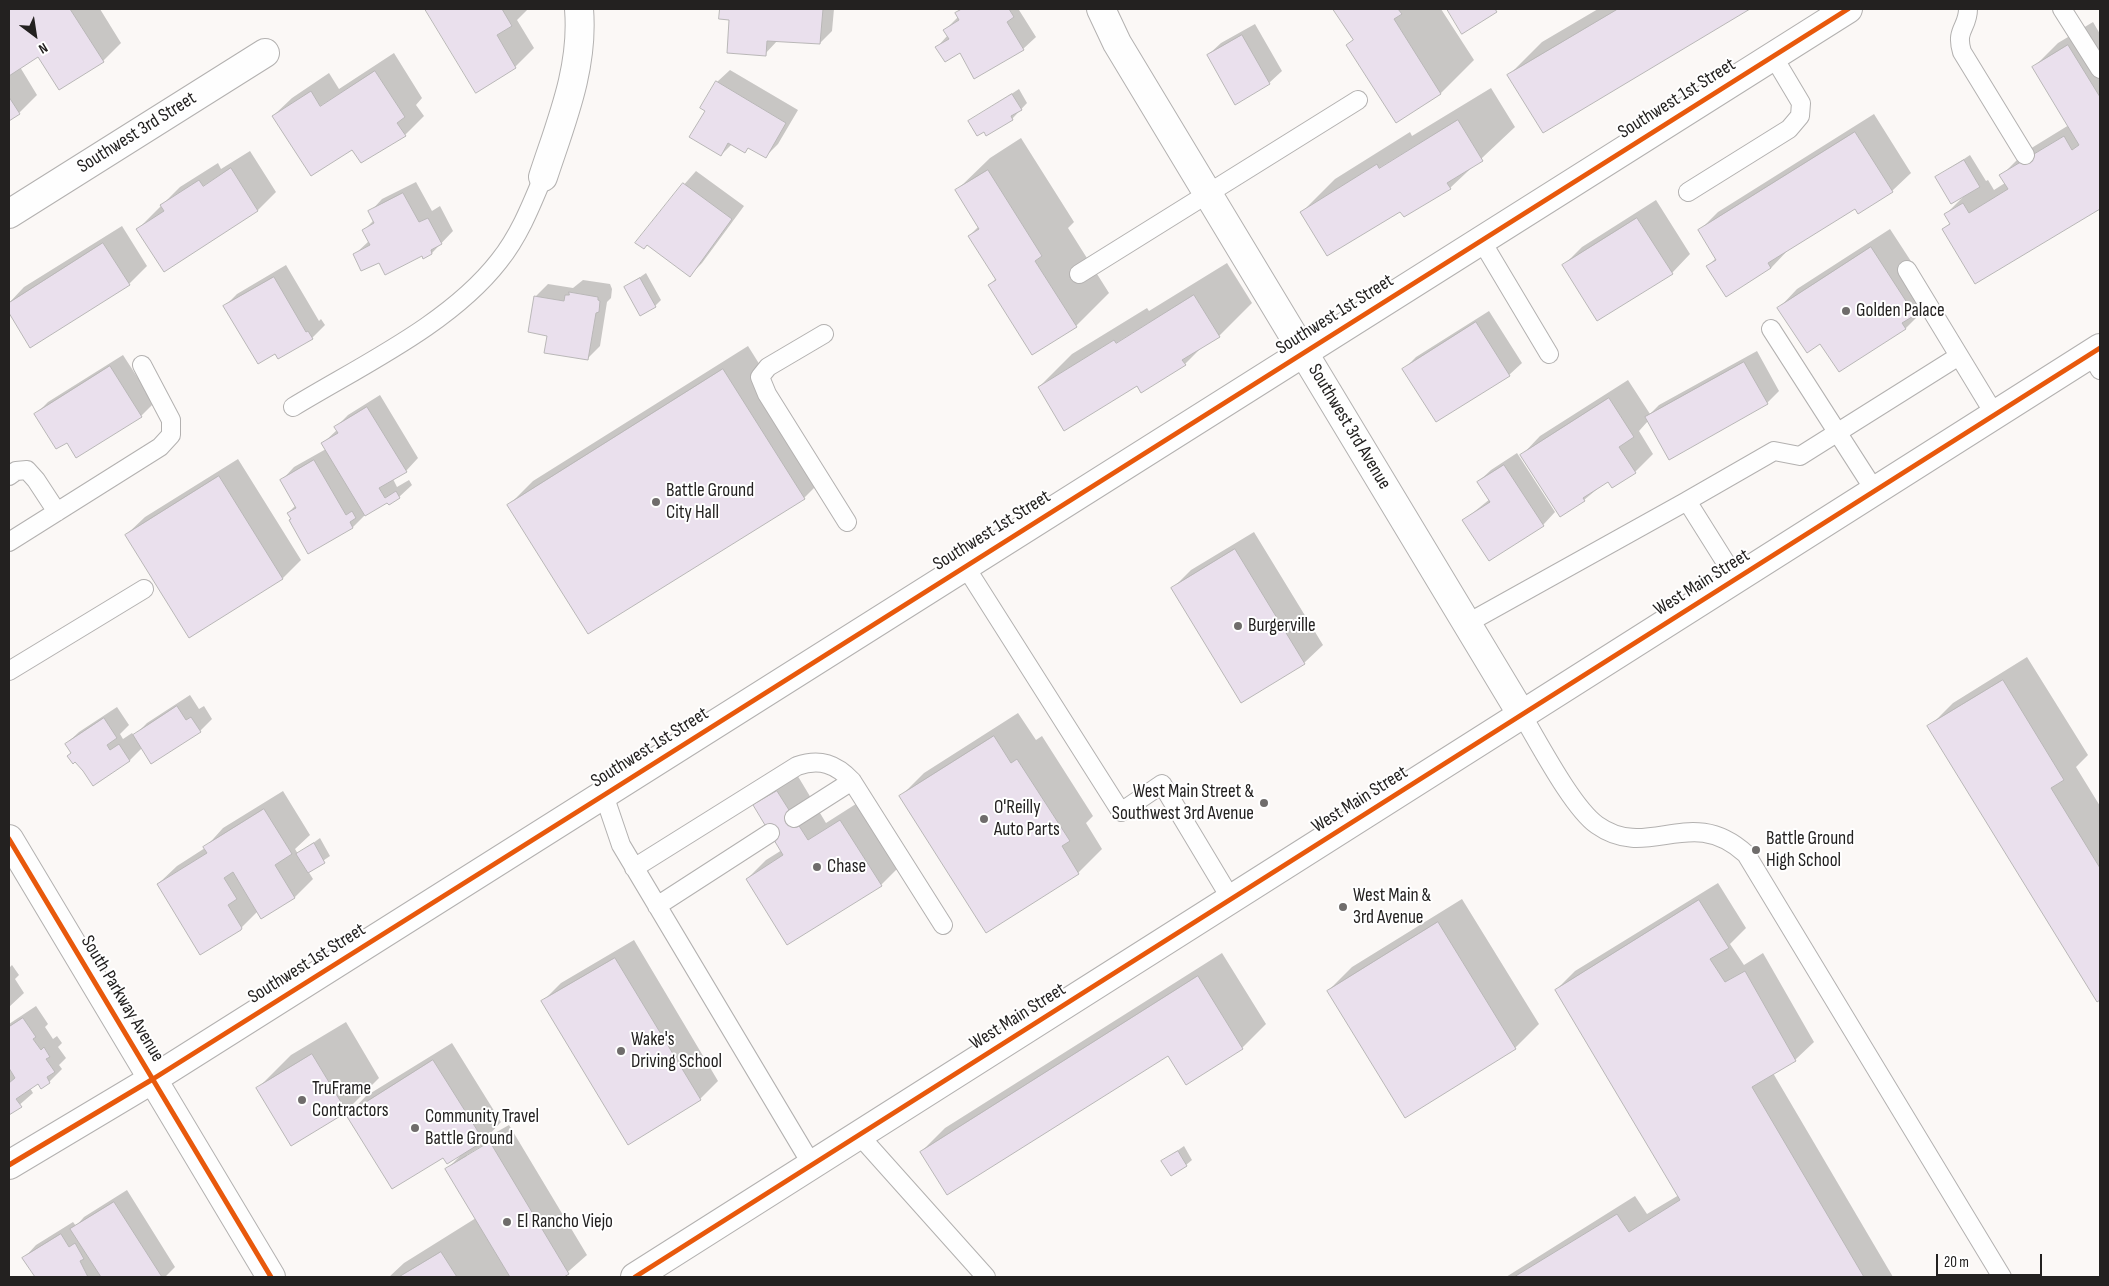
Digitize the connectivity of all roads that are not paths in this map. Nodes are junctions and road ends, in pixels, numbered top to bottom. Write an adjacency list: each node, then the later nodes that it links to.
1 (579, 9): 11 (street)
2 (1101, 9): 13 (street, Southwest 3rd Avenue)
3 (1845, 9): 7 (street, Southwest 1st Street)
4 (1968, 9): 10 (lane)
5 (2062, 9): 8 (lane)
6 (265, 53): 14 (street, Southwest 3rd Street)
7 (1773, 56): 12 (lane); 15 (street, Southwest 1st Street)
8 (2100, 69)
9 (1358, 100): 13 (lane)
10 (2025, 155)
11 (543, 177): 25 (lane)
12 (1688, 192)
13 (1208, 193): 17 (lane); 20 (street, Southwest 3rd Avenue)
14 (9, 214)
15 (1481, 240): 20 (street, Southwest 1st Street); 21 (lane)
16 (1907, 270): 22 (lane)
17 (1079, 274)
18 (1771, 329): 27 (lane)
19 (824, 334): 32 (lane)
20 (1304, 352): 34 (street, Southwest 1st Street); 37 (street, Southwest 3rd Avenue)
21 (1549, 354)
22 (1960, 356): 26 (lane); 27 (lane)
23 (2097, 357): 26 (street, West Main Street)
24 (142, 365): 31 (lane)
25 (293, 407)
26 (1995, 415): 29 (street, West Main Street)
27 (1838, 433): 29 (lane); 30 (lane)
28 (9, 476): 31 (lane)
29 (1875, 491): 35 (street, West Main Street)
30 (1687, 501): 35 (lane); 37 (lane)
31 (57, 512): 33 (lane)
32 (847, 522)
33 (9, 542)
34 (965, 566): 41 (street, Southwest 1st Street); 46 (lane)
35 (1736, 579): 39 (street, West Main Street)
36 (144, 589): 38 (lane)
37 (1466, 624): 39 (street, Southwest 3rd Avenue)
38 (9, 671)
39 (1522, 715): 46 (street, West Main Street); 56 (lane)
40 (852, 781): 42 (lane); 45 (lane); 48 (lane)
41 (604, 795): 45 (lane); 49 (street, Southwest 1st Street)
42 (794, 818)
43 (770, 833): 47 (lane)
44 (12, 853): 49 (street, South Parkway Avenue)
45 (634, 868): 47 (lane)
46 (1231, 899): 50 (street, West Main Street)
47 (657, 906): 52 (lane)
48 (942, 925)
49 (153, 1079): 51 (street, Southwest 1st Street); 53 (street, South Parkway Avenue)
50 (859, 1135): 52 (street, West Main Street); 55 (lane)
51 (9, 1165)
52 (812, 1165): 54 (street, West Main Street)
53 (271, 1277)
54 (635, 1277)
55 (986, 1277)
56 (2002, 1277)

